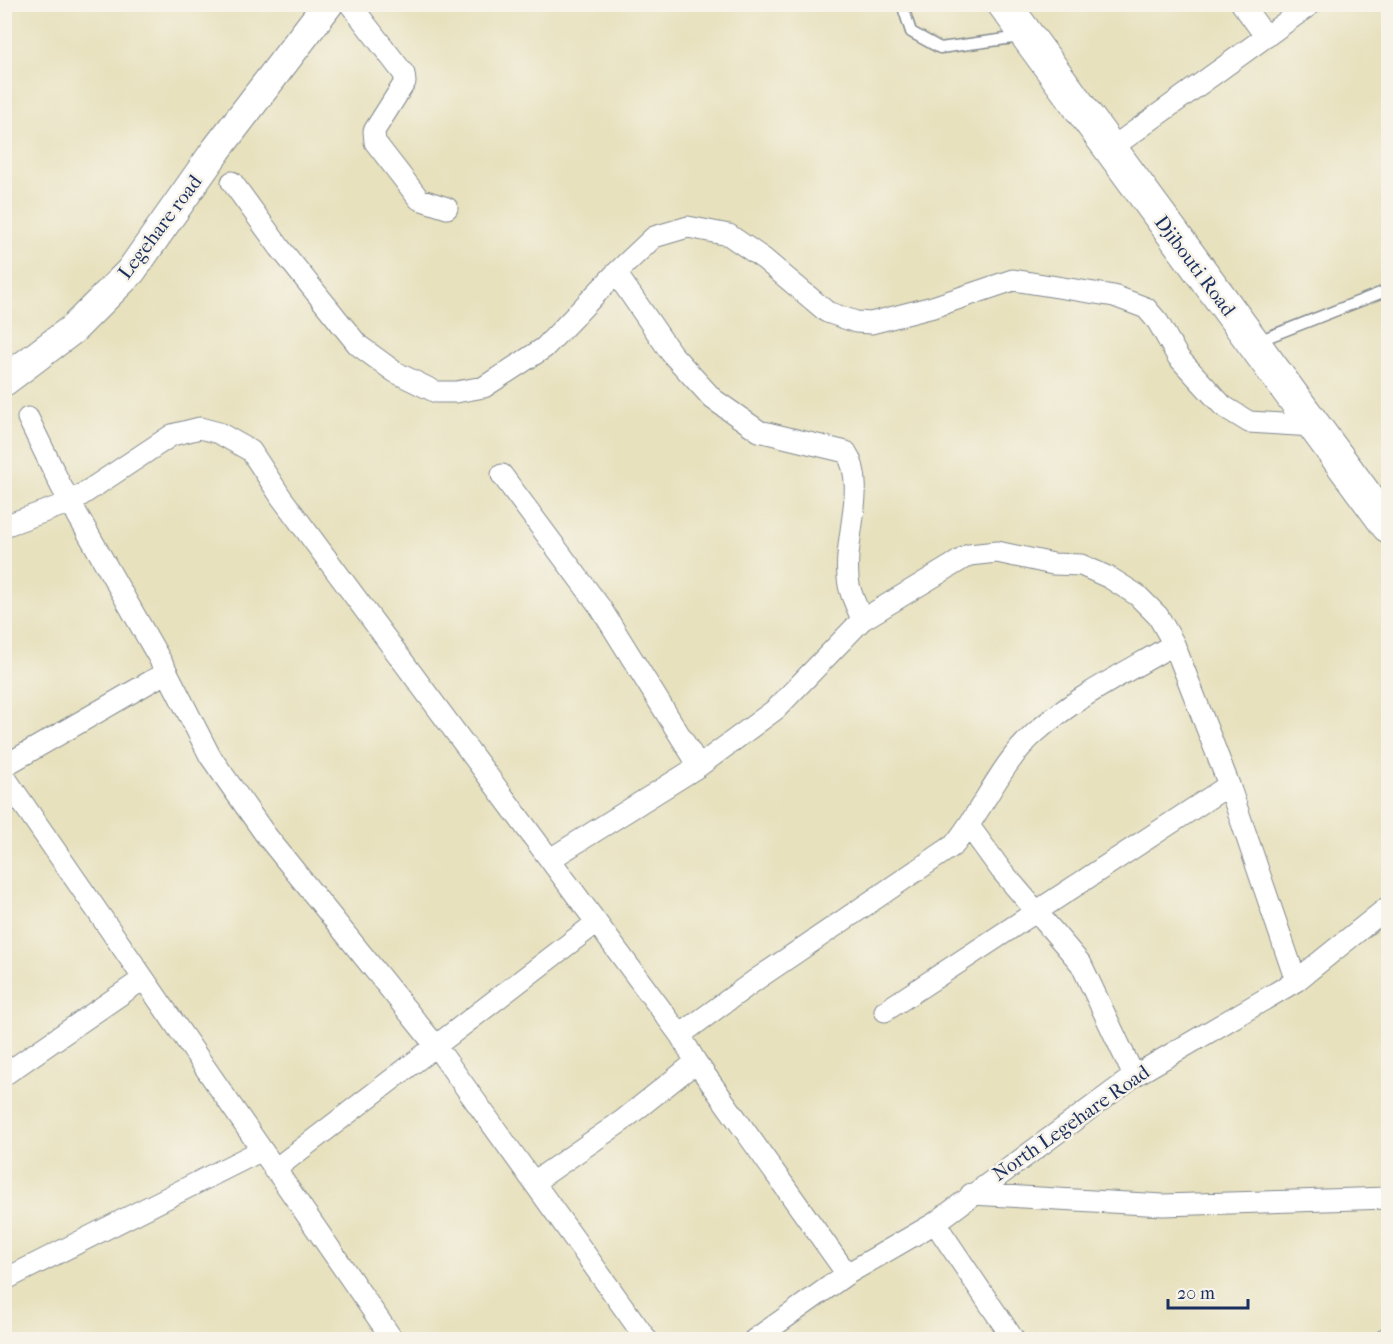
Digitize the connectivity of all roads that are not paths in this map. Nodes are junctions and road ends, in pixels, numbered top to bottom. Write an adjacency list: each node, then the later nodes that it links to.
1 (328, 4): 15 (main road, Legehare road)
2 (350, 4): 11 (street)
3 (902, 4): 7 (lane)
4 (1004, 4): 7 (main road, Djibouti Road)
5 (1242, 4): 8 (street)
6 (1311, 4): 8 (street)
7 (1028, 36): 9 (main road, Djibouti Road)
8 (1266, 37): 9 (street)
9 (1109, 150): 14 (main road, Djibouti Road)
10 (232, 182): 12 (street)
11 (447, 208)
12 (616, 273): 17 (street); 22 (street)
13 (1389, 290): 14 (lane)
14 (1252, 343): 17 (main road, Djibouti Road)
15 (4, 381)
16 (28, 418): 19 (street)
17 (1313, 426): 21 (main road, Djibouti Road)
18 (502, 476): 26 (street)
19 (66, 494): 20 (street); 24 (street); 30 (street)
20 (4, 526)
21 (1389, 526)
22 (862, 620): 23 (street); 26 (street)
23 (1174, 644): 28 (street); 29 (street)
24 (167, 672): 25 (street); 38 (street)
25 (4, 766)
26 (699, 766): 30 (street)
27 (4, 776): 34 (street)
28 (1229, 785): 32 (street); 35 (street)
29 (969, 826): 32 (street); 37 (street)
30 (552, 858): 33 (street)
31 (1389, 907): 35 (street, North Legehare Road)
32 (1036, 910): 36 (street); 41 (street)
33 (596, 923): 37 (street); 38 (street)
34 (143, 979): 40 (street); 42 (street)
35 (1296, 981): 41 (street, North Legehare Road)
36 (885, 1011)
37 (680, 1035): 39 (street)
38 (435, 1045): 43 (street); 44 (street)
39 (696, 1062): 44 (street); 48 (street)
40 (4, 1075)
41 (1134, 1076): 45 (street, North Legehare Road)
42 (260, 1151): 43 (street); 49 (street)
43 (274, 1170): 50 (street)
44 (534, 1182): 51 (street)
45 (971, 1194): 46 (street); 47 (street, North Legehare Road)
46 (1389, 1198)
47 (935, 1223): 48 (street, North Legehare Road); 53 (street)
48 (847, 1274): 52 (street, North Legehare Road)
49 (4, 1280)
50 (393, 1340)
51 (647, 1340)
52 (754, 1340)
53 (1014, 1340)

